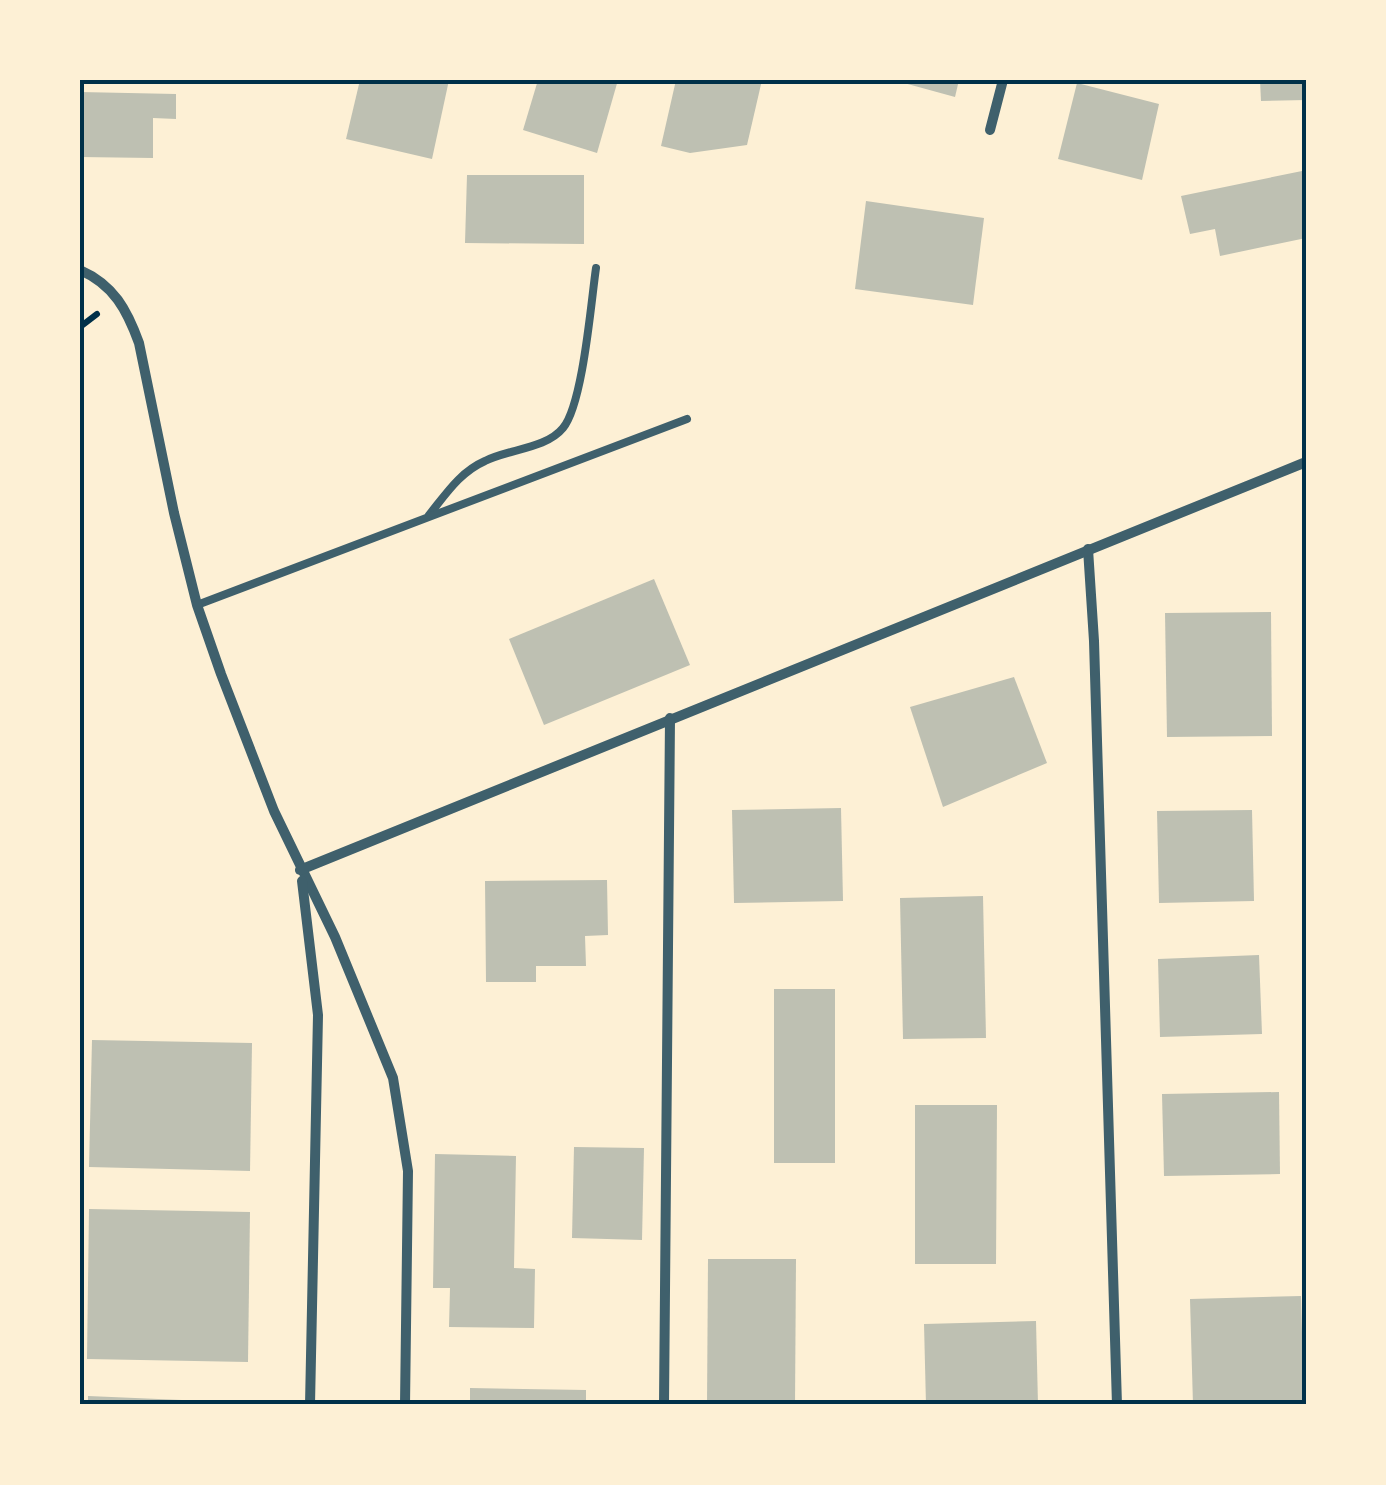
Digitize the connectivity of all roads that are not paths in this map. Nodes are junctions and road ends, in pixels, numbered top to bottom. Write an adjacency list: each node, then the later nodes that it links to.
1 (1003, 80): 2 (street)
2 (990, 130)
3 (596, 268): 7 (lane)
4 (80, 270): 9 (street)
5 (687, 419): 7 (lane)
6 (1306, 462): 8 (street)
7 (426, 518): 9 (lane)
8 (1088, 549): 10 (street); 15 (street)
9 (198, 605): 11 (street)
10 (670, 718): 11 (street); 14 (street)
11 (300, 870): 12 (street); 13 (street)
12 (310, 1405)
13 (405, 1405)
14 (664, 1405)
15 (1117, 1405)

